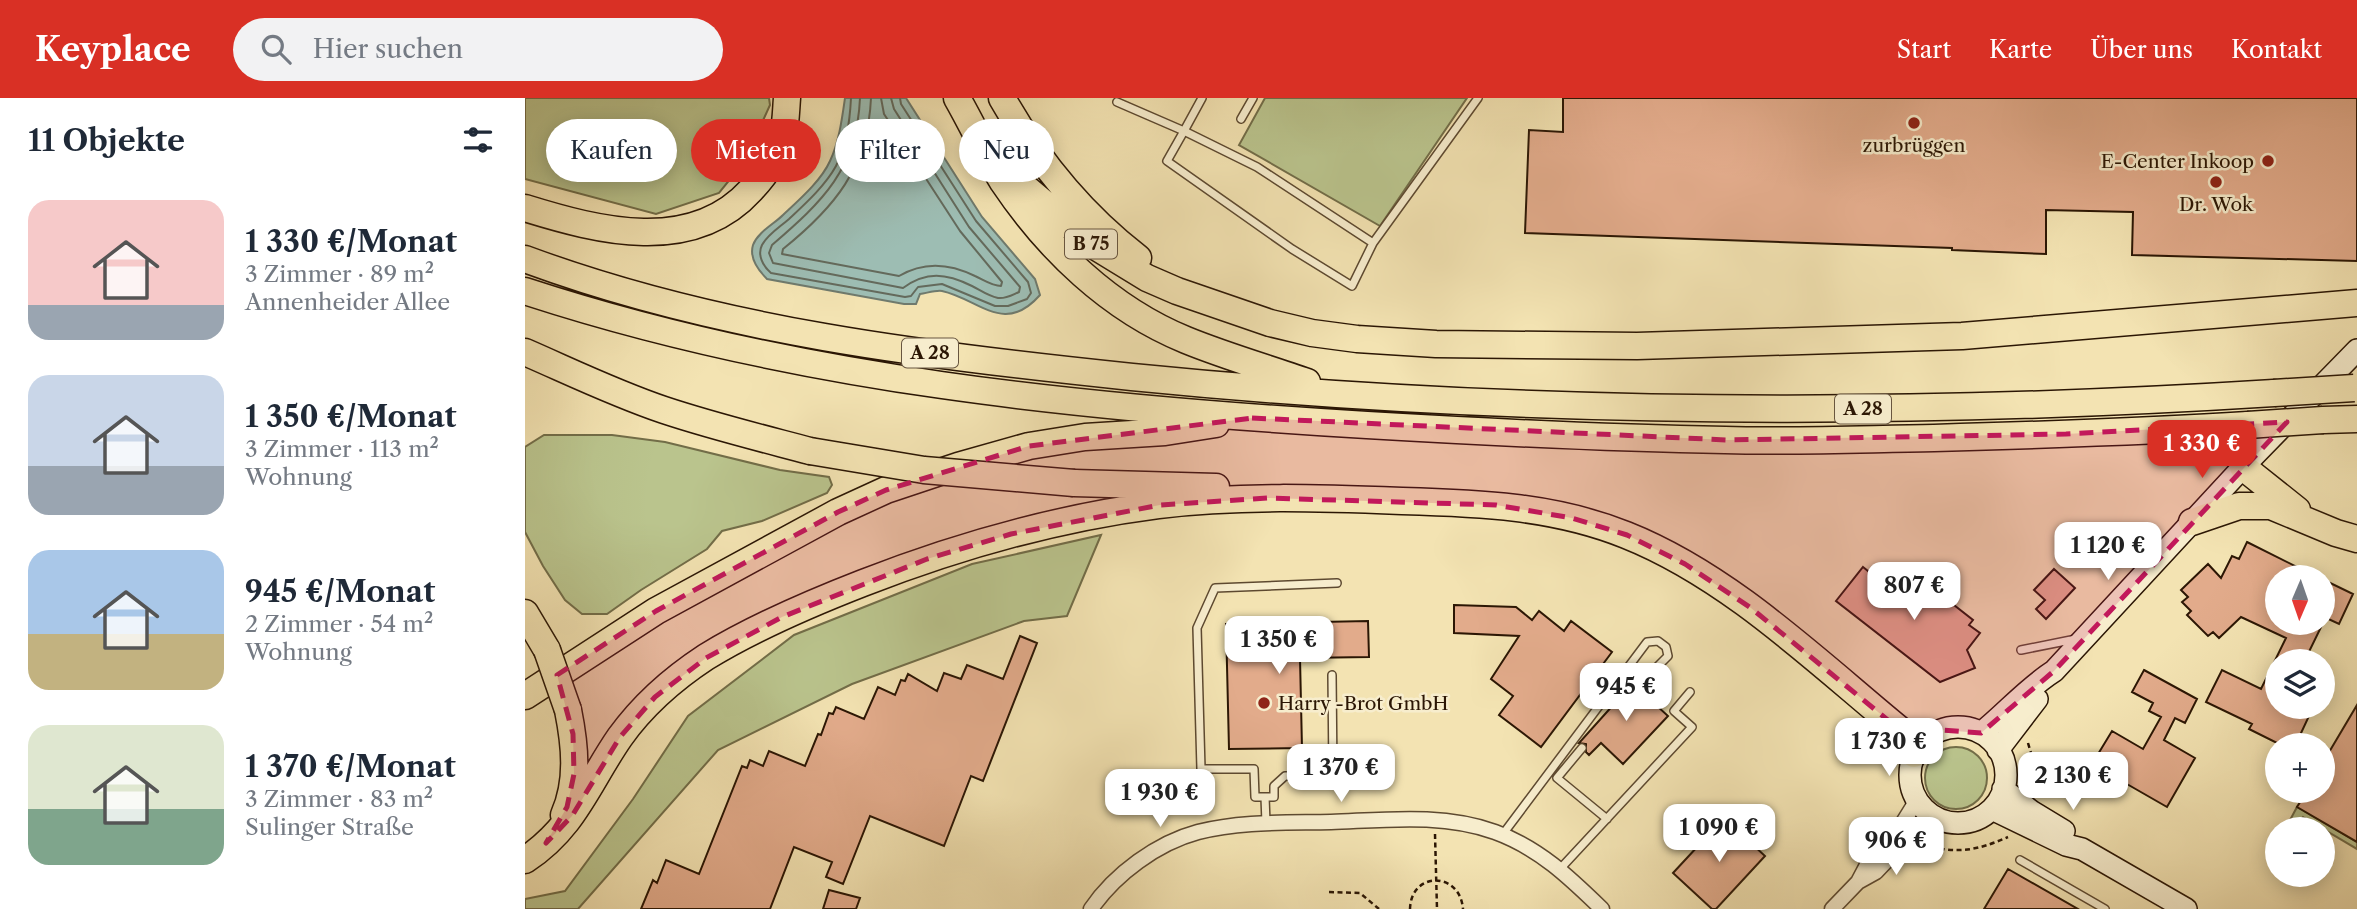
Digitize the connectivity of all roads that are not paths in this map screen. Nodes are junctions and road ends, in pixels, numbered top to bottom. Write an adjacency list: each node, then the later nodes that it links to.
1 (787, 98): 13 (highway)
2 (957, 98): 9 (highway)
3 (1002, 98): 17 (highway)
4 (1202, 98): 10 (lane)
5 (1253, 98): 8 (lane)
6 (1478, 98): 14 (lane)
7 (1117, 102): 10 (lane)
8 (1241, 118)
9 (968, 119)
10 (1184, 131): 14 (lane); 14 (lane)
11 (1005, 182): 24 (highway)
12 (1019, 182): 17 (highway, B 75)
13 (525, 208)
14 (1373, 243)
15 (525, 259): 24 (highway, A 28)
16 (525, 292): 26 (highway, A 28)
17 (1211, 303): 19 (highway)
18 (2357, 303): 19 (highway)
19 (2307, 306): 20 (highway)
20 (2357, 323)
21 (2357, 349): 25 (main road)
22 (525, 352): 29 (highway, bridge)
23 (2355, 388): 24 (highway, A 28, bridge)
24 (1345, 394)
25 (2312, 414): 26 (highway, A 28, bridge); 27 (highway, A 28); 28 (main road)
26 (1252, 418): 41 (highway)
27 (2357, 419)
28 (2243, 467): 30 (highway); 31 (main road)
29 (1332, 498): 45 (highway); 55 (highway)
30 (2308, 520): 31 (highway); 32 (highway)
31 (2192, 522): 35 (main road)
32 (2357, 538)
33 (1337, 583): 47 (lane)
34 (525, 613): 55 (highway, bridge)
35 (2085, 637): 36 (lane); 37 (main road)
36 (2021, 650)
37 (2055, 671): 42 (main road); 44 (main road)
38 (1332, 676): 47 (lane)
39 (1646, 678): 54 (lane)
40 (1690, 692): 52 (lane)
41 (525, 696)
42 (1981, 733): 44 (main road); 45 (main road)
43 (1582, 748): 52 (lane)
44 (1998, 750): 46 (main road)
45 (1915, 754): 48 (main road)
46 (2004, 789): 49 (main road); 51 (main road)
47 (1265, 797): 53 (lane)
48 (1916, 800): 50 (main road); 59 (street)
49 (1992, 809): 50 (main road); 51 (main road)
50 (1933, 817): 59 (street)
51 (2027, 818): 64 (main road)
52 (1607, 819): 58 (lane)
53 (1266, 823): 54 (street); 61 (street)
54 (1502, 835): 58 (street)
55 (546, 843): 56 (highway)
56 (525, 860)
57 (2020, 860): 63 (lane)
58 (1560, 869): 60 (street)
59 (1858, 882): 62 (street)
60 (1595, 907)
61 (1096, 908)
62 (1832, 909)
63 (2105, 909)
64 (2186, 909)

